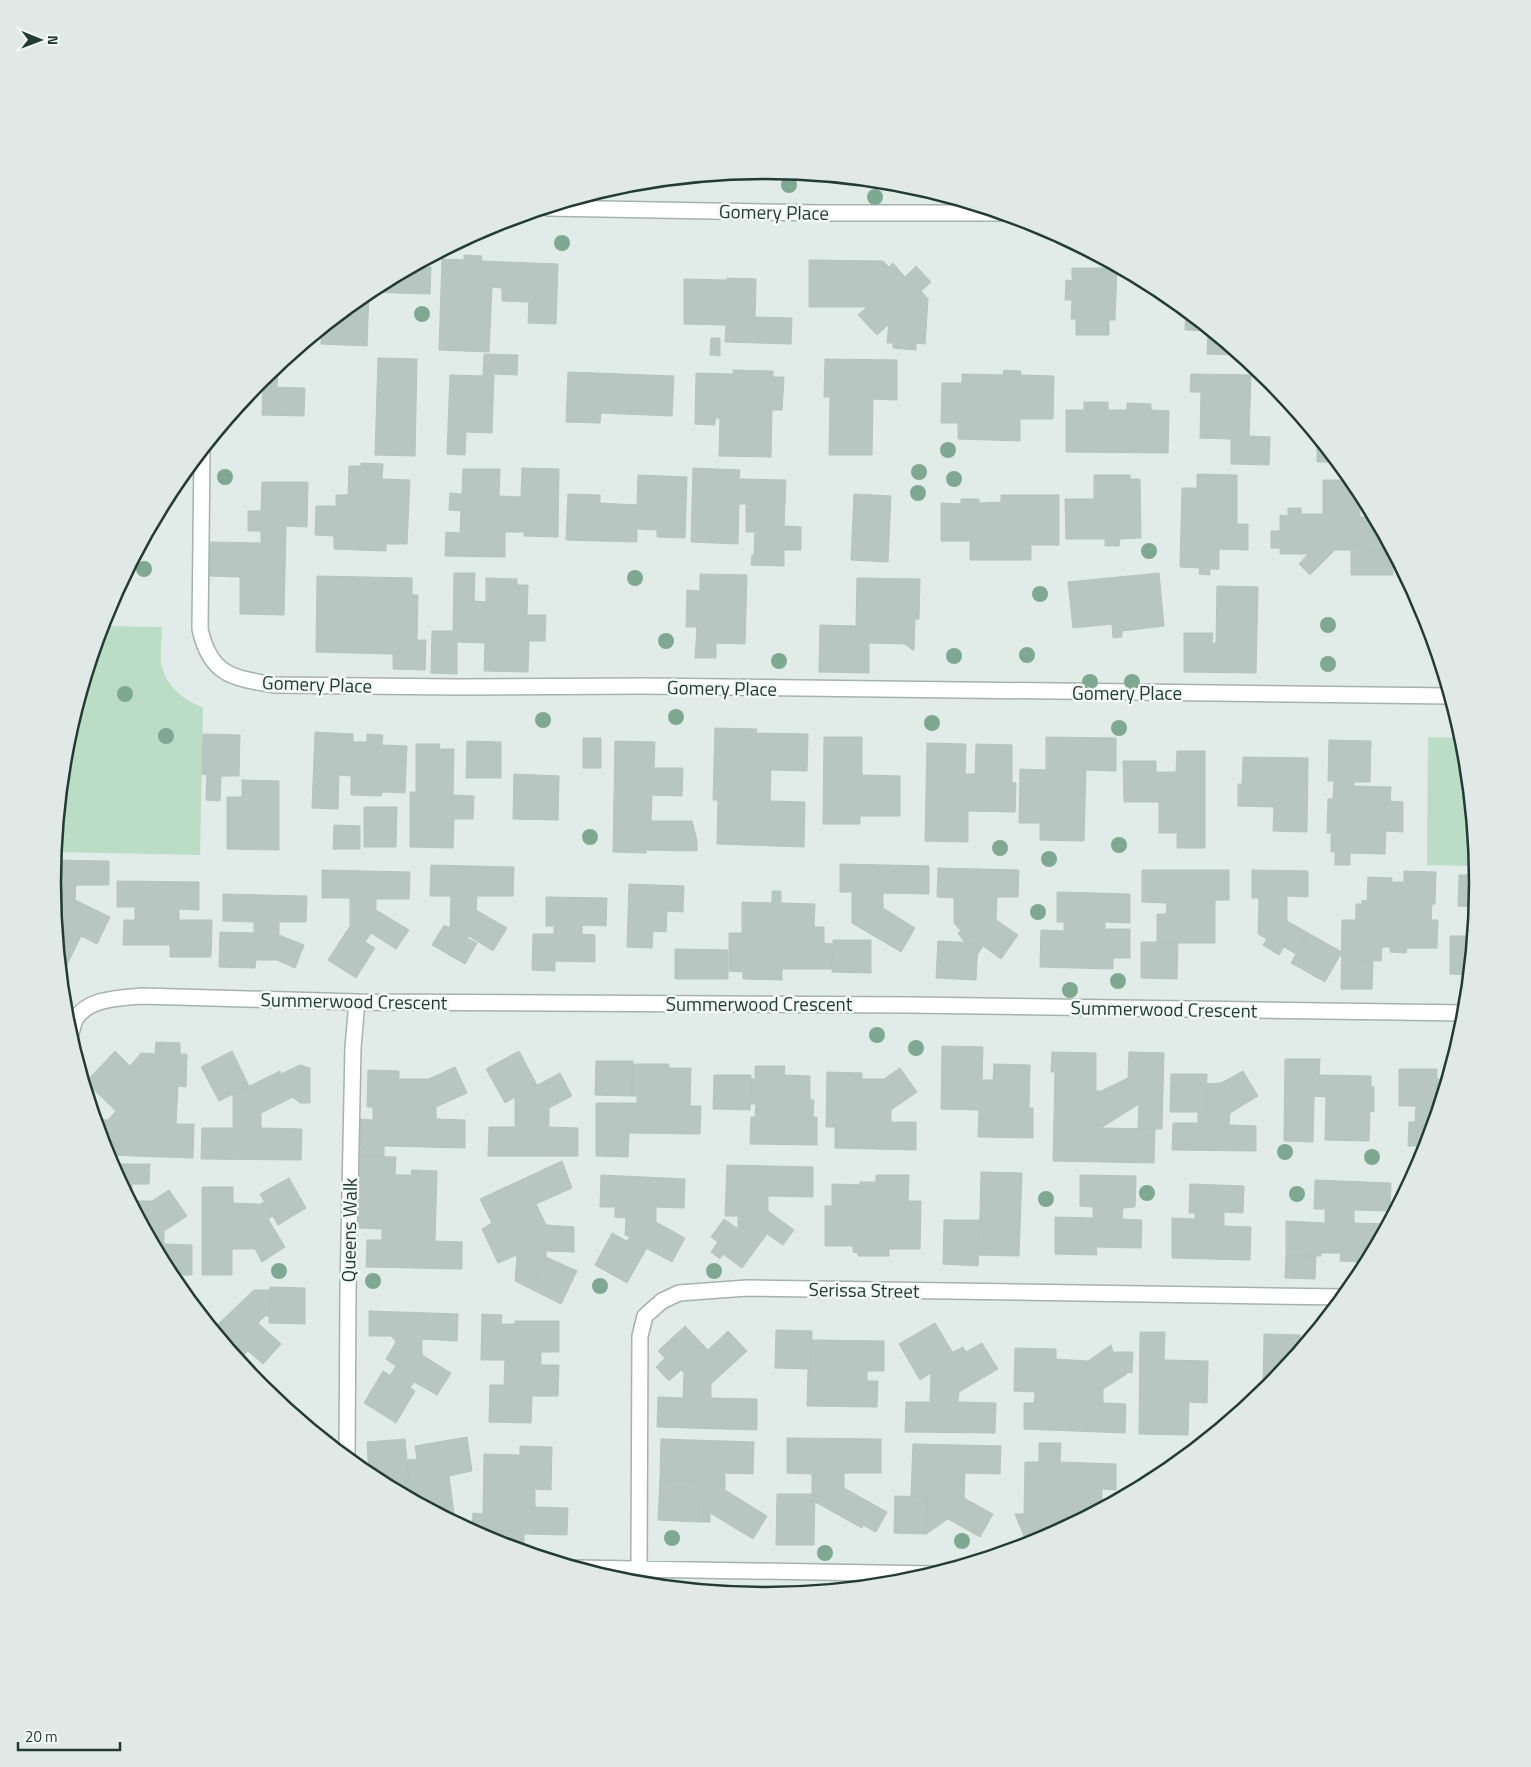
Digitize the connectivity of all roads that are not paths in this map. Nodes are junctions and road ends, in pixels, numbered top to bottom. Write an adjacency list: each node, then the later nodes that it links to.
1 (566, 208): 2 (street, Gomery Place)
2 (982, 214)
3 (202, 462): 4 (street, Gomery Place)
4 (1444, 696)
5 (357, 1002): 6 (street, Summerwood Crescent); 7 (street, Summerwood Crescent); 9 (street, Queens Walk)
6 (1457, 1013)
7 (75, 1022)
8 (1334, 1298): 11 (street, Serissa Street)
9 (346, 1449)
10 (601, 1568): 11 (street)
11 (639, 1568): 12 (street)
12 (906, 1573)

